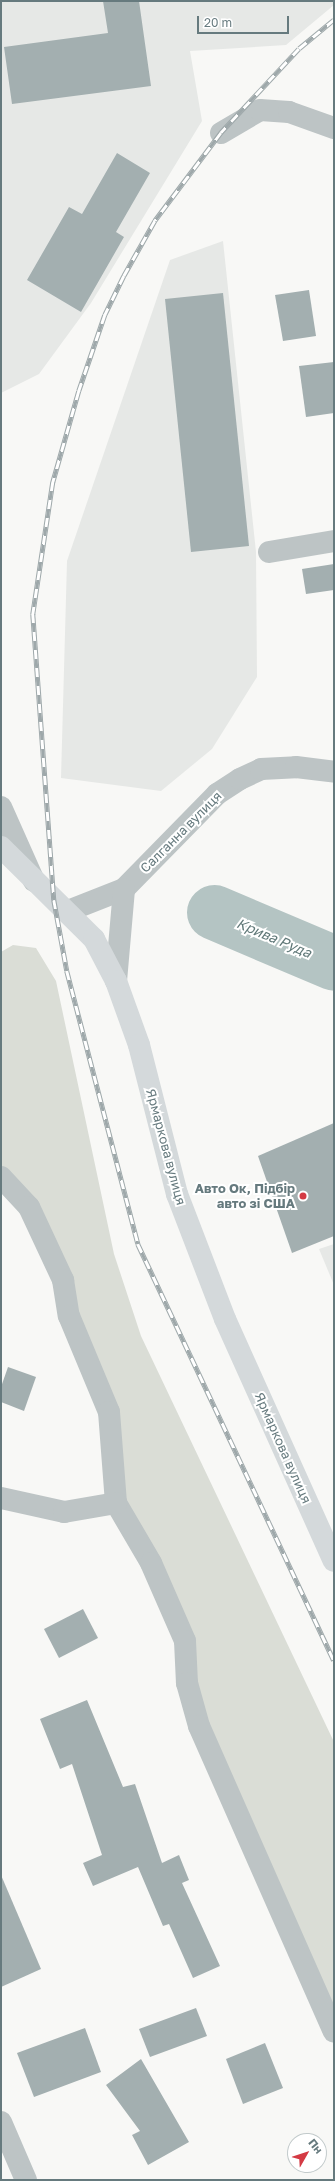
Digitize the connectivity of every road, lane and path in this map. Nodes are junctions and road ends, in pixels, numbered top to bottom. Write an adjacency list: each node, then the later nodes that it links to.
1 (334, 128): 2 (street)
2 (221, 133)
3 (334, 541): 4 (street)
4 (269, 552)
5 (334, 772): 9 (street, Салганна вулиця)
6 (1, 807): 8 (street)
7 (1, 847): 8 (main road, Ярмаркова вулиця)
8 (35, 884): 10 (main road, Ярмаркова вулиця)
9 (124, 889): 10 (street, Салганна вулиця); 11 (street)
10 (68, 910): 11 (main road, Ярмаркова вулиця)
11 (116, 981): 15 (main road, Ярмаркова вулиця)
12 (1, 1177): 14 (street)
13 (1, 1498): 14 (street)
14 (116, 1503): 16 (street)
15 (334, 1561)
16 (334, 2032)
17 (1, 2122): 18 (street)
18 (26, 2180)

